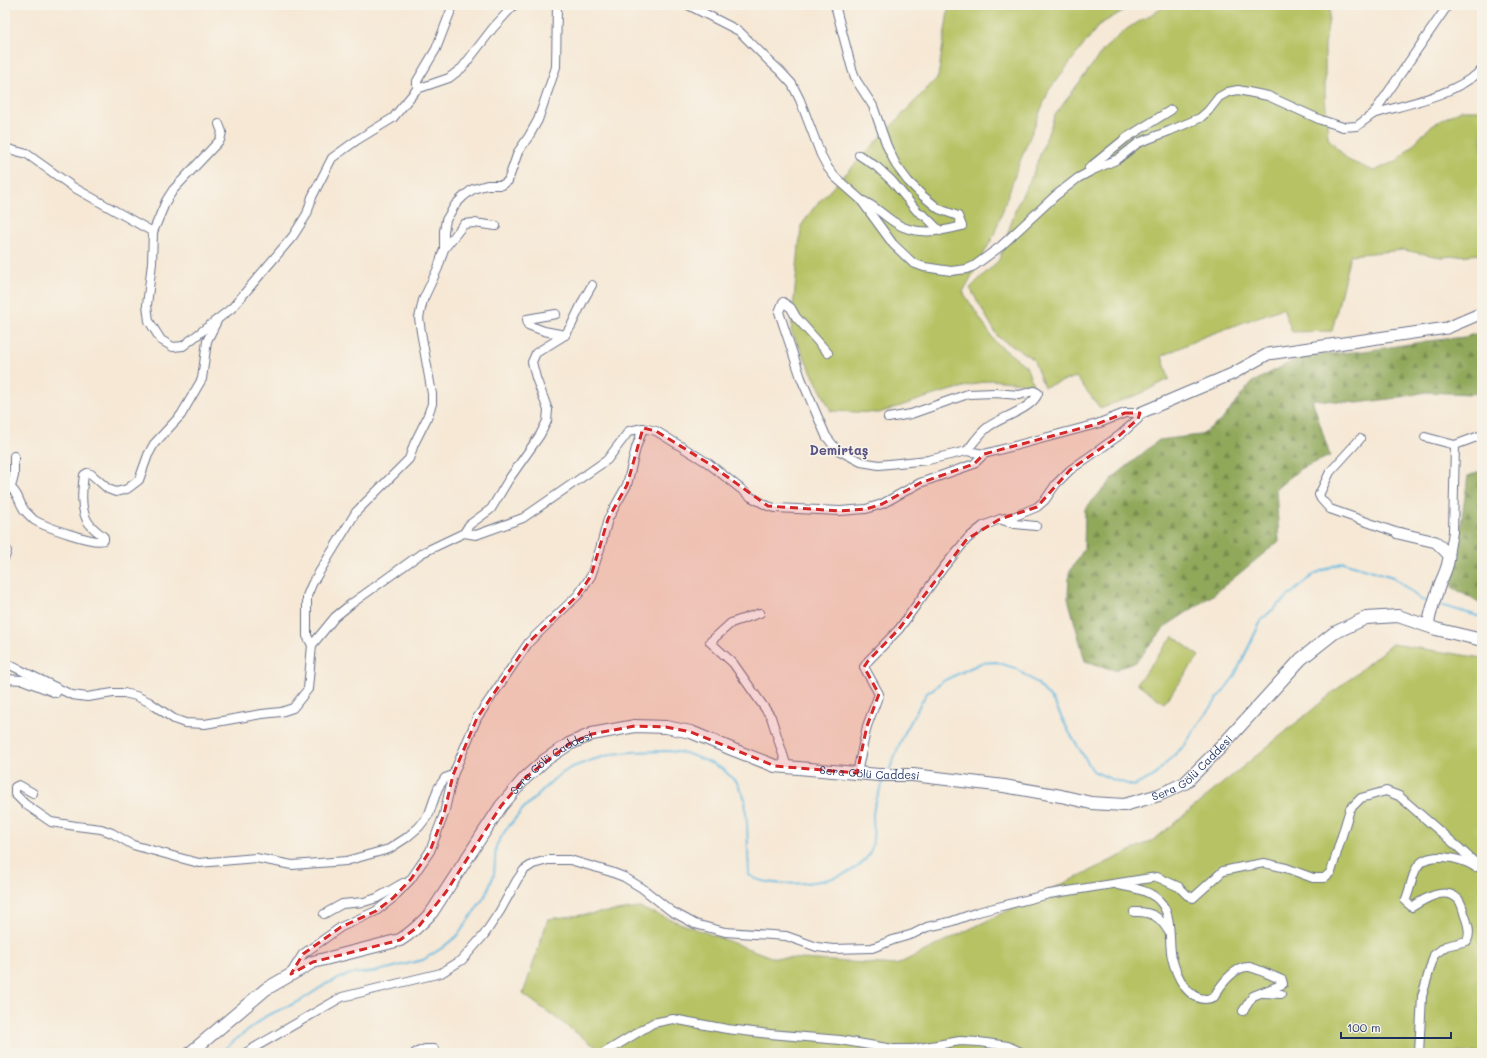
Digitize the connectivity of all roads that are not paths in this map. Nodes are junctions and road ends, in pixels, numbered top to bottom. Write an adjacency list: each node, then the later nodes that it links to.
1 (453, 5): 8 (street)
2 (514, 5): 8 (street)
3 (557, 5): 19 (street)
4 (688, 5): 15 (street)
5 (835, 5): 17 (street)
6 (1448, 5): 10 (street)
7 (1482, 70): 10 (street)
8 (417, 89): 23 (street)
9 (1171, 110): 14 (street)
10 (1373, 114): 14 (street)
11 (219, 124): 18 (street)
12 (5, 148): 18 (street)
13 (860, 155): 17 (street)
14 (1078, 178): 15 (street)
15 (860, 200): 17 (street)
16 (496, 226): 19 (street)
17 (940, 231)
18 (152, 232): 23 (street)
19 (444, 249): 47 (street)
20 (592, 284): 24 (street)
21 (1482, 313): 26 (street)
22 (556, 314): 24 (street)
23 (218, 318): 36 (street)
24 (565, 335): 40 (street)
25 (828, 353): 33 (street)
26 (1140, 413): 34 (street); 37 (street)
27 (888, 418): 33 (street)
28 (643, 428): 34 (street); 40 (street); 53 (street)
29 (1482, 435): 32 (street)
30 (1425, 437): 32 (street)
31 (1360, 440): 39 (street)
32 (1454, 445): 42 (street)
33 (967, 451): 34 (street)
34 (984, 454)
35 (14, 456): 36 (street)
36 (8, 489)
37 (1000, 519): 38 (street); 52 (street)
38 (1036, 526)
39 (1398, 533): 42 (street)
40 (464, 534): 47 (street)
41 (5, 546): 43 (street)
42 (1449, 555): 45 (street)
43 (5, 557)
44 (760, 613): 51 (street)
45 (1428, 626): 46 (main road, Sera Gölü Caddesi); 52 (main road, Sera Gölü Caddesi)
46 (1482, 640)
47 (312, 645): 50 (street)
48 (5, 664): 50 (street)
49 (5, 679): 50 (street)
50 (87, 697)
51 (787, 767): 52 (main road, Sera Gölü Caddesi); 61 (main road, Sera Gölü Caddesi)
52 (857, 773)
53 (453, 775): 54 (street); 56 (street)
54 (33, 793)
55 (1482, 870): 57 (street); 71 (street)
56 (411, 879): 59 (street); 61 (street)
57 (1113, 884): 60 (street); 66 (street)
58 (1134, 912): 60 (street)
59 (324, 914)
60 (1169, 932): 62 (street)
61 (290, 974): 65 (main road, Sera Gölü Caddesi)
62 (1261, 992): 63 (street); 64 (street)
63 (1281, 994)
64 (1243, 1012)
65 (199, 1052)
66 (244, 1053)
67 (416, 1053): 68 (street)
68 (433, 1053)
69 (604, 1053): 70 (street)
70 (1023, 1053)
71 (1418, 1053)

